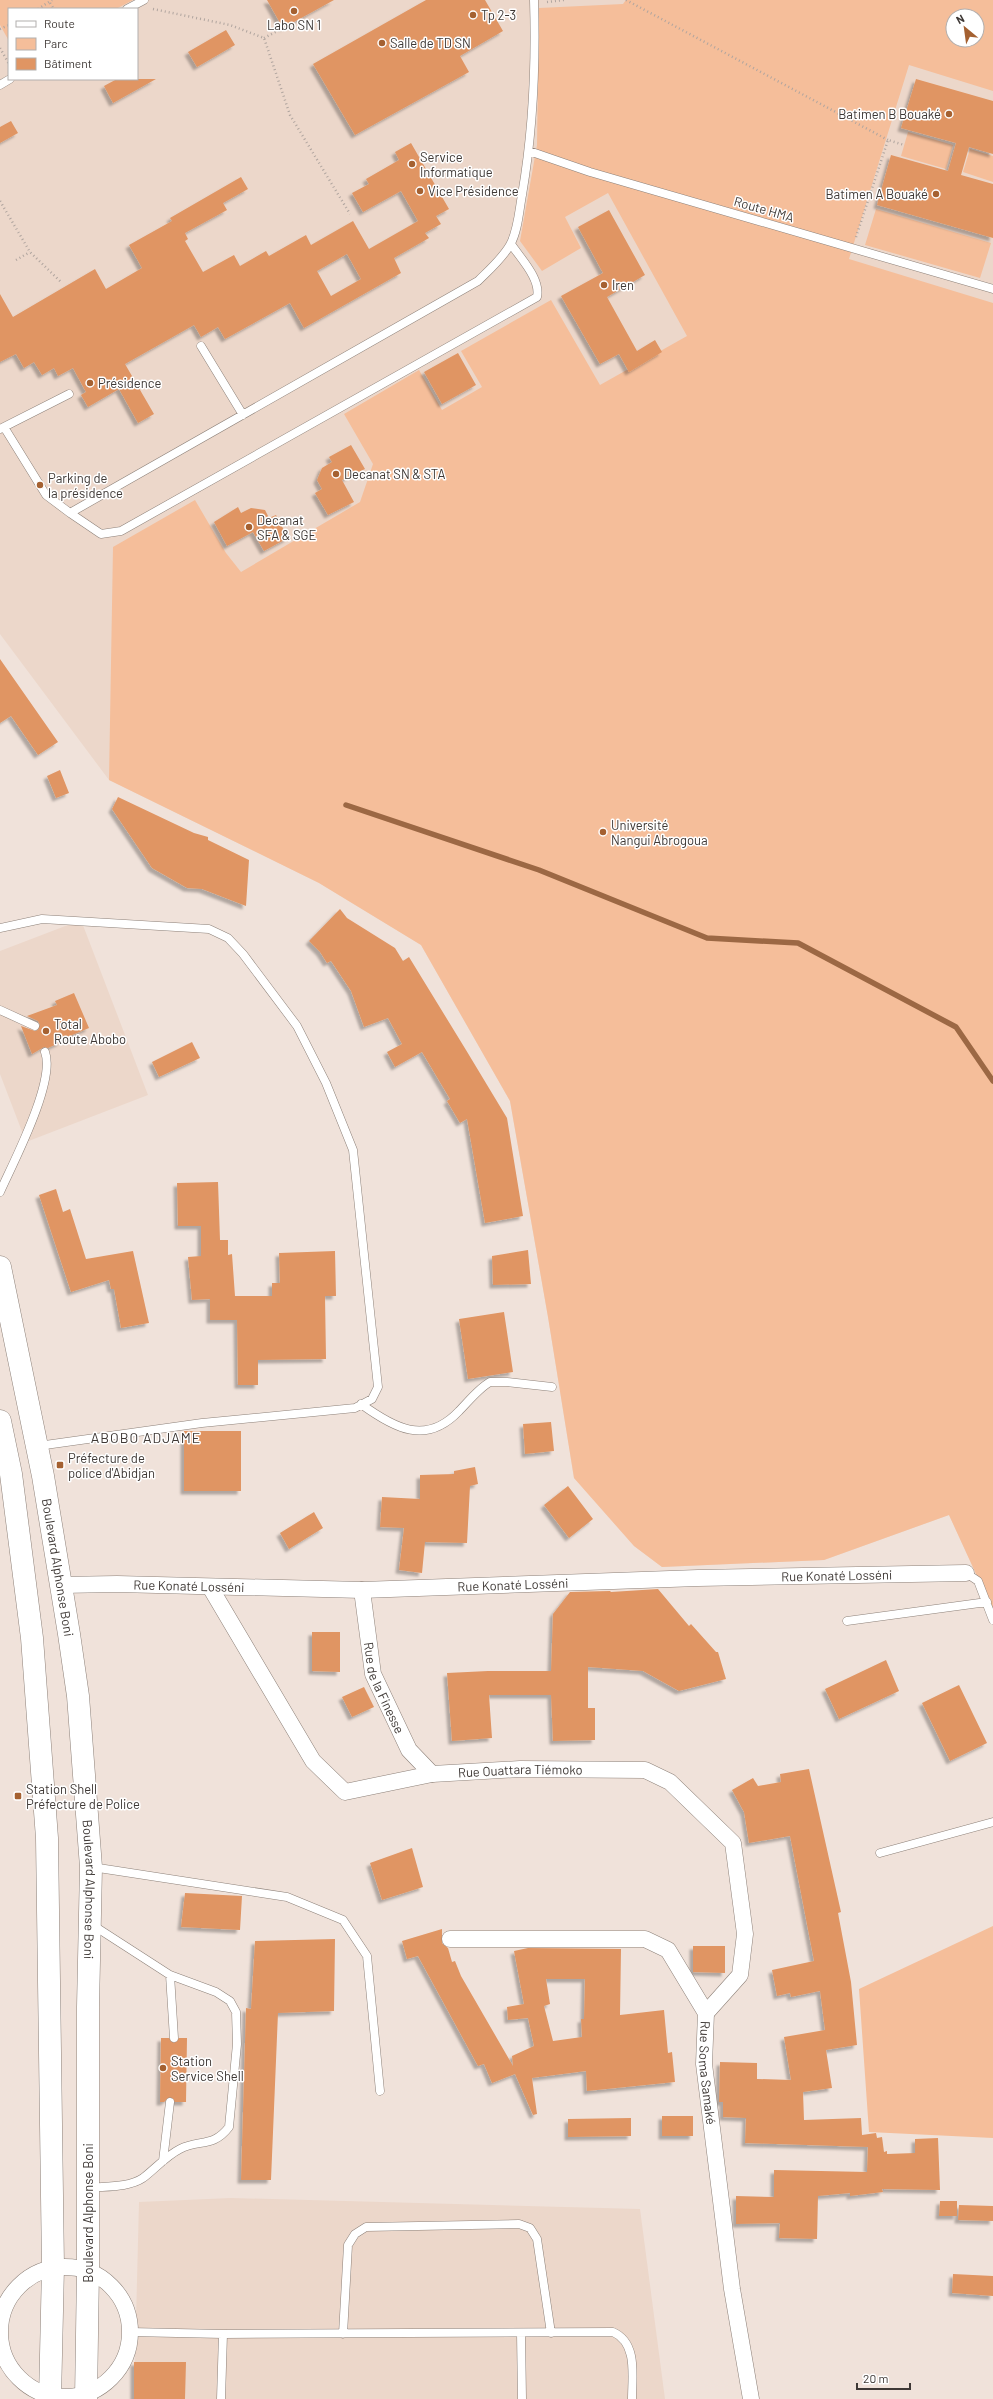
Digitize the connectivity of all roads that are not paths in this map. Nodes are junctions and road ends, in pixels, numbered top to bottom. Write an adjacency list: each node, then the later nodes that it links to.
1 (144, 0): 3 (lane)
2 (535, 1): 4 (lane)
3 (130, 7)
4 (529, 151): 5 (lane); 6 (lane, Route HMA)
5 (511, 244): 9 (lane); 11 (lane)
6 (993, 289)
7 (201, 346): 9 (lane)
8 (69, 394): 10 (lane)
9 (243, 415): 11 (lane)
10 (2, 428): 11 (lane)
11 (70, 513)
12 (0, 928): 19 (lane)
13 (0, 1010): 14 (lane)
14 (35, 1026)
15 (45, 1052): 16 (lane)
16 (0, 1192)
17 (0, 1267): 21 (main road, Boulevard Alphonse Boni)
18 (552, 1387): 19 (lane)
19 (361, 1404): 21 (lane)
20 (0, 1422): 42 (main road)
21 (37, 1446): 23 (main road, Boulevard Alphonse Boni)
22 (966, 1573): 25 (street, Rue Konaté Losséni); 26 (lane)
23 (60, 1585): 24 (street, Rue Konaté Losséni); 32 (main road, Boulevard Alphonse Boni)
24 (210, 1587): 25 (street, Rue Konaté Losséni); 29 (street, Rue Ouattara Tiémoko)
25 (362, 1590): 29 (street, Rue de la Finesse)
26 (987, 1602): 27 (lane); 28 (lane)
27 (993, 1620)
28 (847, 1621)
29 (432, 1774): 36 (street, Rue Ouattara Tiémoko)
30 (993, 1822): 31 (lane)
31 (880, 1853)
32 (91, 1867): 33 (main road, Boulevard Alphonse Boni); 38 (lane)
33 (89, 1923): 35 (lane); 41 (main road, Boulevard Alphonse Boni)
34 (450, 1939): 36 (street, Rue Soma Samaké)
35 (170, 1975): 37 (lane); 40 (lane)
36 (706, 2013): 55 (street, Rue Soma Samaké)
37 (174, 2038)
38 (380, 2091)
39 (170, 2102): 40 (lane)
40 (163, 2161): 41 (lane)
41 (88, 2188): 43 (main road, Boulevard Alphonse Boni)
42 (53, 2268): 43 (street); 49 (street); 51 (main road)
43 (88, 2270): 44 (street); 50 (main road, Boulevard Alphonse Boni)
44 (130, 2332): 47 (lane); 50 (street)
45 (520, 2333): 46 (lane); 48 (lane); 53 (lane)
46 (551, 2333): 48 (lane); 54 (lane)
47 (223, 2334): 48 (lane); 52 (lane)
48 (343, 2334)
49 (0, 2345): 51 (street)
50 (86, 2396): 51 (street)
51 (50, 2397)
52 (221, 2399)
53 (522, 2399)
54 (632, 2399)
55 (751, 2399)

